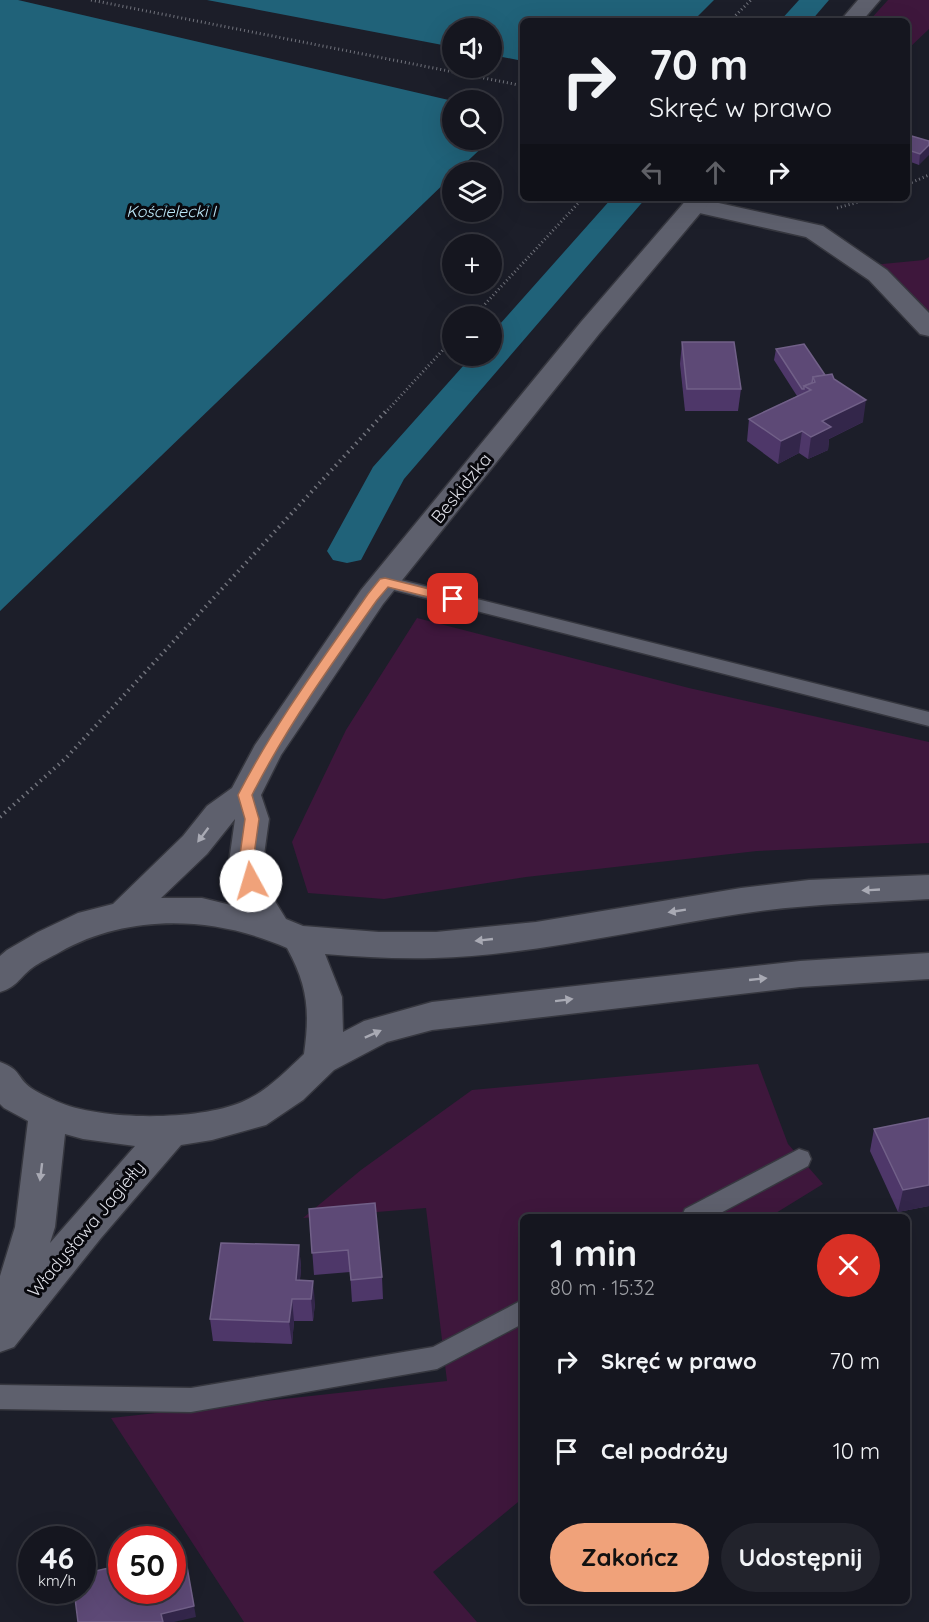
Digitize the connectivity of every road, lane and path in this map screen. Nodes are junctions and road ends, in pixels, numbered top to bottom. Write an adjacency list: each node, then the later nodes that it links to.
1 (91, 0): 6 (path)
2 (751, 0): 4 (path)
3 (870, 0): 5 (main road)
4 (733, 18)
5 (854, 18)
6 (520, 85)
7 (929, 176): 8 (path)
8 (910, 183)
9 (581, 201): 11 (path)
10 (698, 201): 12 (main road); 14 (main road, Beskidzka)
11 (483, 306)
12 (929, 328)
13 (442, 351): 17 (path)
14 (385, 582): 15 (lane); 16 (main road, Beskidzka)
15 (929, 719)
16 (245, 795): 19 (main road, Beskidzka, one-way to 19); 20 (main road)
17 (0, 817)
18 (929, 887): 20 (main road, one-way to 20)
19 (124, 914): 20 (main road); 22 (main road)
20 (286, 933): 23 (main road)
21 (929, 966): 23 (main road, one-way to 21)
22 (0, 979)
23 (321, 1060): 25 (main road)
24 (16, 1097): 25 (main road); 29 (main road, Władysława Jagiełły, one-way to 29)
25 (170, 1132): 29 (main road, Władysława Jagiełły)
26 (799, 1159): 27 (lane)
27 (698, 1214)
28 (520, 1312): 30 (lane)
29 (2, 1331)
30 (0, 1397)

